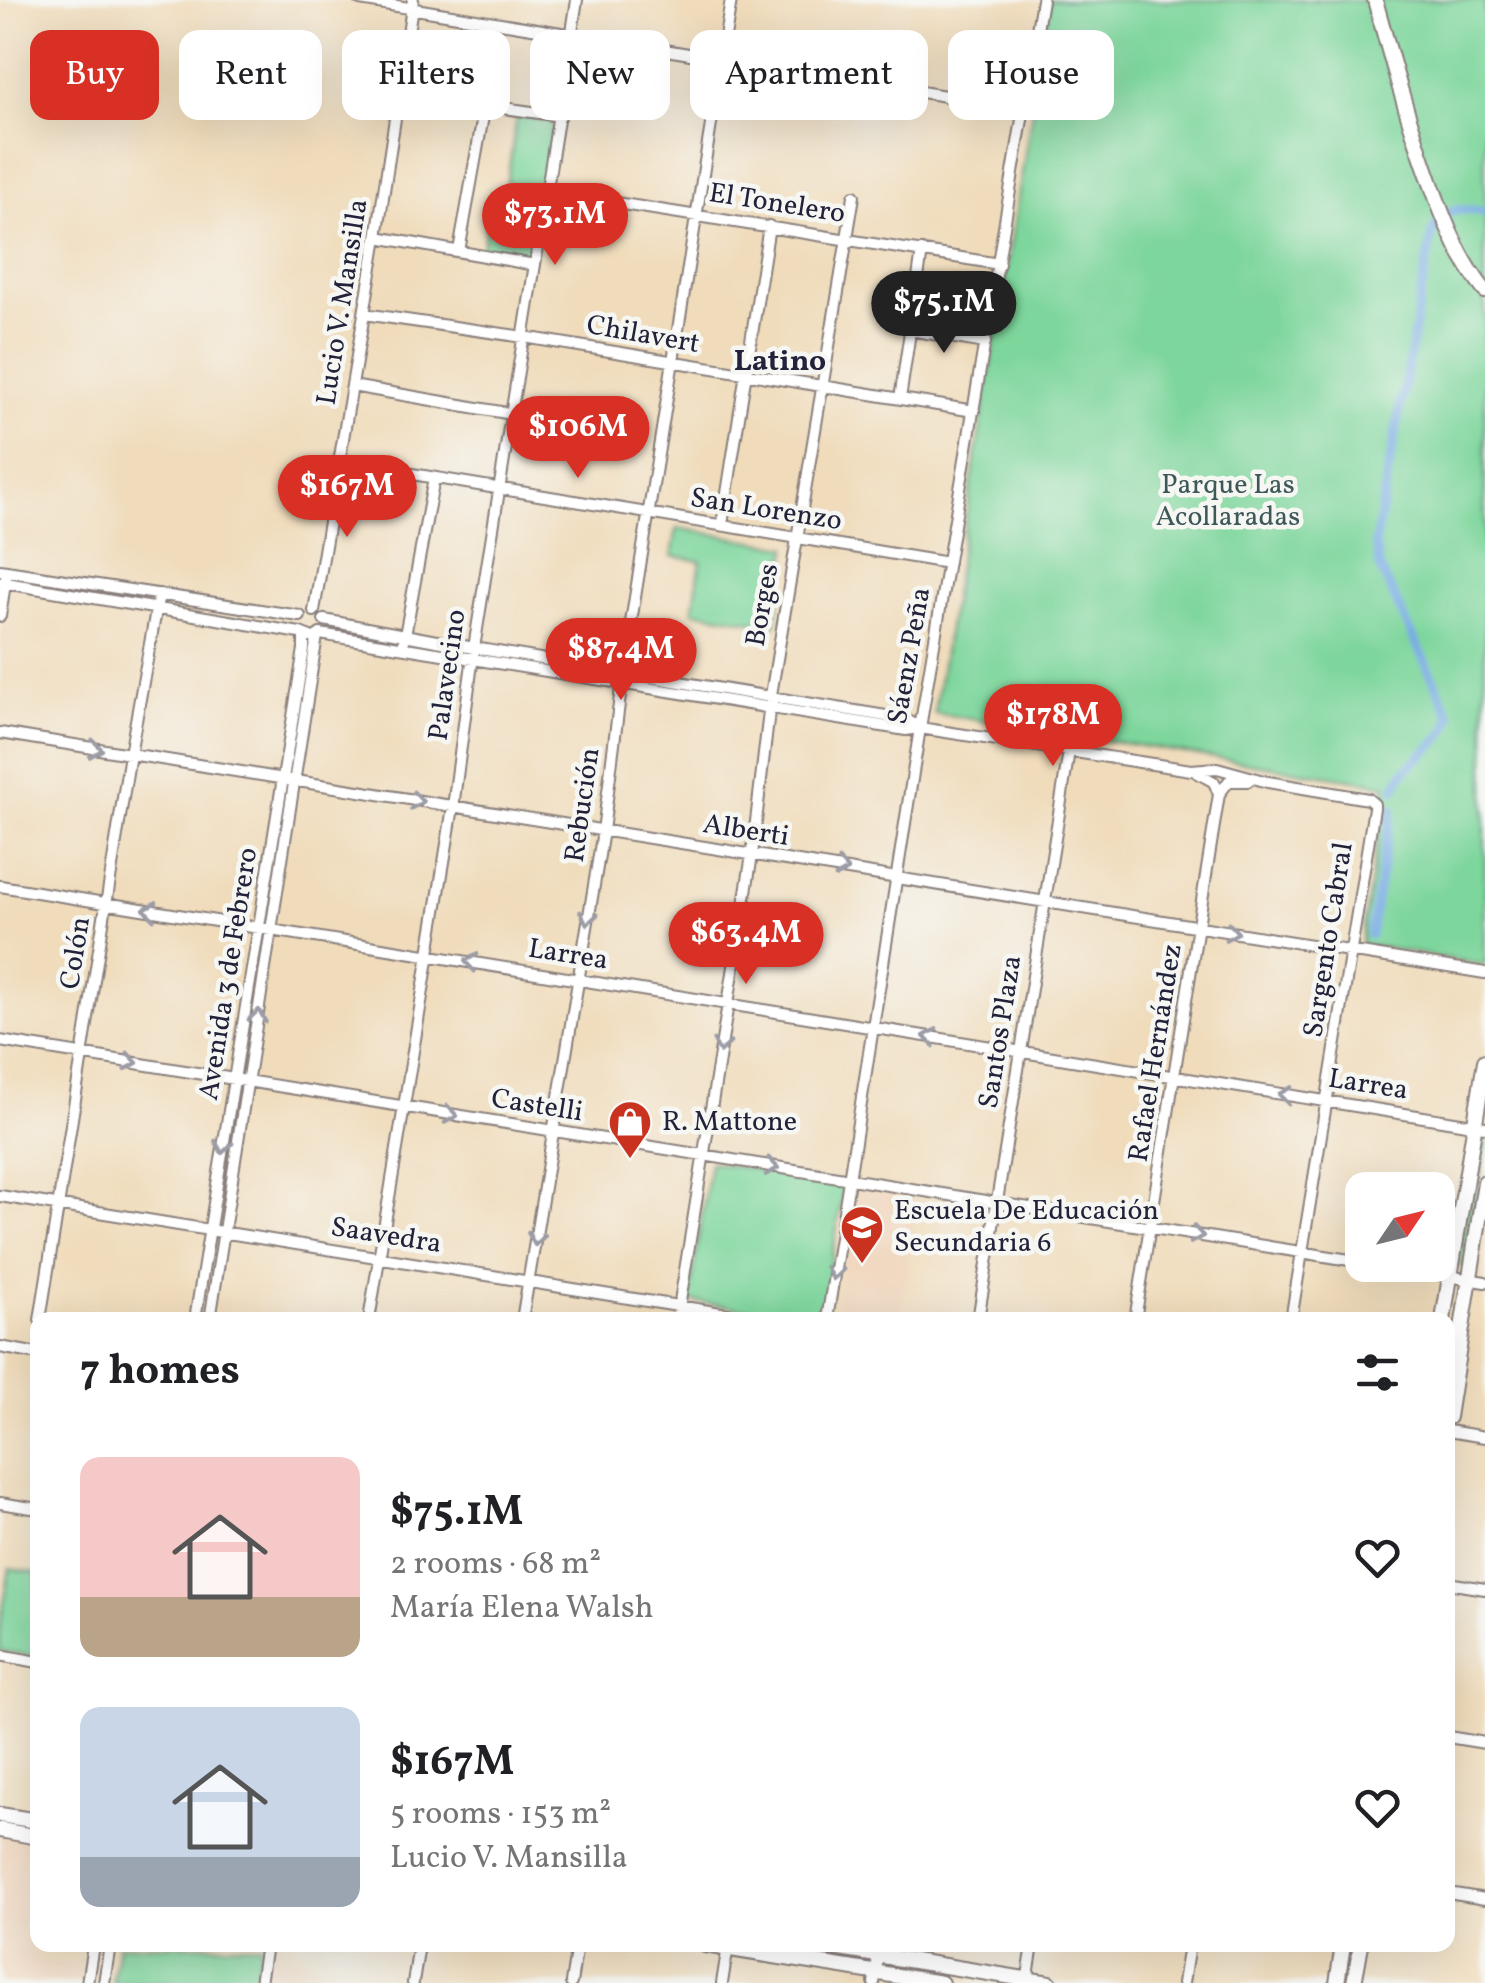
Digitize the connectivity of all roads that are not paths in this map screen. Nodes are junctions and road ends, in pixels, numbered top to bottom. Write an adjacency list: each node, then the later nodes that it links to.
1 (360, 0): 6 (street)
2 (577, 0): 9 (street, Palavecino)
3 (731, 0): 10 (street, Rebución)
4 (1042, 0): 11 (street, Sáenz Peña)
5 (1375, 0): 27 (main road)
6 (412, 4): 7 (street, Lucio V. Mansilla); 8 (street)
7 (408, 30)
8 (542, 30)
9 (573, 30)
10 (726, 30)
11 (1037, 30)
12 (394, 120): 21 (street, Lucio V. Mansilla)
13 (482, 120): 24 (street)
14 (559, 120): 17 (street, Palavecino)
15 (712, 120): 19 (street, Rebución)
16 (1023, 120): 25 (street, Sáenz Peña)
17 (547, 192): 19 (street, El Tonelero); 26 (street, Palavecino)
18 (854, 196): 22 (street, Borges)
19 (697, 214): 20 (street, El Tonelero); 32 (street, Rebución)
20 (769, 226): 22 (street, El Tonelero); 33 (street)
21 (377, 237): 24 (street); 28 (street, Lucio V. Mansilla)
22 (847, 238): 23 (street, El Tonelero); 35 (street, Borges)
23 (922, 250): 25 (street, El Tonelero); 29 (street)
24 (459, 252): 26 (street)
25 (999, 264): 31 (street, Sáenz Peña)
26 (536, 265): 30 (street, Palavecino)
27 (1485, 291)
28 (364, 314): 30 (street, Chilavert); 34 (street, Lucio V. Mansilla)
29 (910, 330): 31 (street); 36 (street)
30 (524, 337): 32 (street, Chilavert); 38 (street, Palavecino)
31 (985, 343): 37 (street, Sáenz Peña)
32 (673, 363): 33 (street, Chilavert); 42 (street, Rebución)
33 (748, 375): 35 (street, Chilavert); 43 (street)
34 (352, 386): 38 (street); 39 (street, Lucio V. Mansilla)
35 (822, 387): 36 (street, Chilavert); 44 (street, Borges)
36 (900, 399): 37 (street, Chilavert)
37 (974, 411): 45 (street, Sáenz Peña)
38 (512, 414): 41 (street, Palavecino)
39 (340, 462): 40 (street, San Lorenzo); 49 (street, Lucio V. Mansilla)
40 (434, 478): 41 (street, San Lorenzo); 55 (street)
41 (500, 488): 42 (street, San Lorenzo); 56 (street, Palavecino)
42 (649, 513): 43 (street, San Lorenzo); 57 (street, Rebución)
43 (722, 525): 44 (street, San Lorenzo)
44 (798, 537): 45 (street, San Lorenzo); 58 (street, Borges)
45 (948, 563): 59 (street, Sáenz Peña)
46 (3, 577): 47 (street); 48 (street); 50 (street)
47 (159, 594): 48 (street, Colón); 51 (street)
48 (156, 607): 53 (street); 62 (street, Colón)
49 (314, 611): 51 (street); 52 (street)
50 (0, 616)
51 (300, 616): 53 (street)
52 (324, 620): 54 (street); 55 (street)
53 (302, 634): 54 (street); 64 (street, Avenida 3 de Febrero)
54 (319, 635): 55 (street); 64 (street, Avenida 3 de Febrero)
55 (404, 641): 56 (street)
56 (474, 653): 57 (street); 67 (street, Palavecino)
57 (623, 678): 58 (street); 68 (street, Rebución)
58 (771, 701): 59 (street); 69 (street, Borges)
59 (920, 728): 61 (street); 70 (street, Sáenz Peña)
60 (0, 733): 62 (street, Alberti, one-way to 62)
61 (1069, 751): 63 (street); 72 (street, Santos Plaza)
62 (130, 754): 64 (street, Alberti); 73 (street, Colón)
63 (1191, 770): 65 (street); 66 (street)
64 (289, 780): 67 (street, Alberti, one-way to 67); 75 (street, Avenida 3 de Febrero)
65 (1268, 782): 66 (street); 76 (street, Sargento Cabral)
66 (1219, 794): 74 (street, Rafael Hernández)
67 (453, 806): 68 (street, Alberti); 77 (street, Palavecino)
68 (603, 831): 69 (street, Alberti); 79 (street, Rebución, one-way to 79)
69 (752, 855): 70 (street, Alberti, one-way to 70); 80 (street, Borges)
70 (896, 878): 72 (street, Alberti); 81 (street, Sáenz Peña)
71 (0, 886): 73 (street, Larrea)
72 (1044, 902): 74 (street, Alberti); 83 (street, Santos Plaza)
73 (106, 903): 75 (street, Larrea, one-way to 73); 84 (street, Colón)
74 (1200, 927): 76 (street, Alberti, one-way to 76); 86 (street, Rafael Hernández)
75 (265, 929): 77 (street, Larrea); 87 (street, Avenida 3 de Febrero); 88 (street, Avenida 3 de Febrero, one-way to 75)
76 (1350, 952): 78 (street, Alberti); 89 (street, Sargento Cabral)
77 (428, 955): 79 (street, Larrea, one-way to 77); 90 (street, Palavecino)
78 (1485, 973)
79 (578, 980): 80 (street, Larrea); 92 (street, Rebución)
80 (728, 1004): 81 (street, Larrea); 93 (street, Borges, one-way to 93)
81 (873, 1028): 83 (street, Larrea, one-way to 81); 94 (street, Sáenz Peña)
82 (0, 1041): 84 (street, Castelli)
83 (1021, 1052): 86 (street, Larrea); 97 (street, Santos Plaza)
84 (82, 1054): 87 (street, Castelli, one-way to 87); 98 (street, Colón)
85 (1485, 1061): 91 (main road)
86 (1175, 1077): 89 (street, Larrea, one-way to 86); 99 (street, Rafael Hernández)
87 (234, 1080): 88 (street, Castelli); 100 (street, Avenida 3 de Febrero, one-way to 100)
88 (248, 1082): 90 (street, Castelli); 101 (street, Avenida 3 de Febrero)
89 (1326, 1101): 91 (street, Larrea); 103 (street, Sargento Cabral)
90 (404, 1107): 92 (street, Castelli, one-way to 92); 104 (street, Palavecino)
91 (1480, 1126): 102 (main road)
92 (553, 1131): 93 (street, Castelli); 107 (street, Rebución, one-way to 107)
93 (704, 1156): 94 (street, Castelli, one-way to 94); 109 (street, Borges)
94 (849, 1179): 97 (street, Castelli); 117 (street, Sáenz Peña, one-way to 117)
95 (1485, 1182): 106 (main road)
96 (0, 1196): 98 (street, Saavedra)
97 (997, 1203): 99 (street, Castelli); 118 (street, Santos Plaza)
98 (58, 1205): 100 (street, Saavedra); 110 (street, Colón)
99 (1150, 1228): 103 (street, Castelli, one-way to 103); 119 (street, Rafael Hernández)
100 (210, 1230): 101 (street, Saavedra); 111 (street, Avenida 3 de Febrero)
101 (225, 1232): 104 (street, Saavedra); 112 (street, Avenida 3 de Febrero)
102 (1455, 1251)
103 (1302, 1252): 105 (street, Castelli); 120 (street, Sargento Cabral)
104 (379, 1257): 107 (street, Saavedra); 113 (street, Palavecino)
105 (1345, 1259)
106 (1477, 1281): 124 (main road)
107 (528, 1282): 109 (street, Saavedra); 114 (street, Rebución)
108 (1449, 1282): 121 (main road)
109 (679, 1306): 115 (street, Borges); 116 (street, Saavedra)
110 (41, 1312)
111 (196, 1312)
112 (211, 1312)
113 (369, 1312)
114 (523, 1312)
115 (678, 1312)
116 (715, 1312)
117 (828, 1312)
118 (979, 1312)
119 (1136, 1312)
120 (1292, 1312)
121 (1444, 1312)
122 (0, 1347): 123 (street)
123 (30, 1352)
124 (1455, 1385)
125 (1455, 1431): 126 (street)
126 (1485, 1437)
127 (0, 1503): 128 (street)
128 (30, 1508)
129 (1455, 1584): 130 (street)
130 (1485, 1589)
131 (0, 1655): 132 (street)
132 (30, 1661)
133 (1455, 1738): 134 (street)
134 (1485, 1743)
135 (0, 1816): 136 (main road)
136 (30, 1820)
137 (0, 1830): 138 (main road)
138 (30, 1836)
139 (1455, 1894): 140 (street)
140 (1485, 1899)
141 (92, 1952): 156 (street)
142 (109, 1952): 157 (street)
143 (265, 1952): 158 (street)
144 (419, 1952): 159 (street)
145 (576, 1952): 160 (street)
146 (727, 1952): 161 (street)
147 (752, 1952): 154 (main road)
148 (879, 1952): 154 (street)
149 (889, 1952): 155 (main road)
150 (1032, 1952): 155 (street)
151 (1188, 1952): 164 (street)
152 (1342, 1952): 165 (main road)
153 (1360, 1952): 166 (main road)
154 (875, 1978): 162 (main road)
155 (1027, 1981): 163 (main road)
156 (87, 1983)
157 (104, 1983)
158 (260, 1983)
159 (413, 1983)
160 (571, 1983)
161 (722, 1983)
162 (941, 1983)
163 (1050, 1983)
164 (1183, 1983)
165 (1337, 1983)
166 (1354, 1983)

